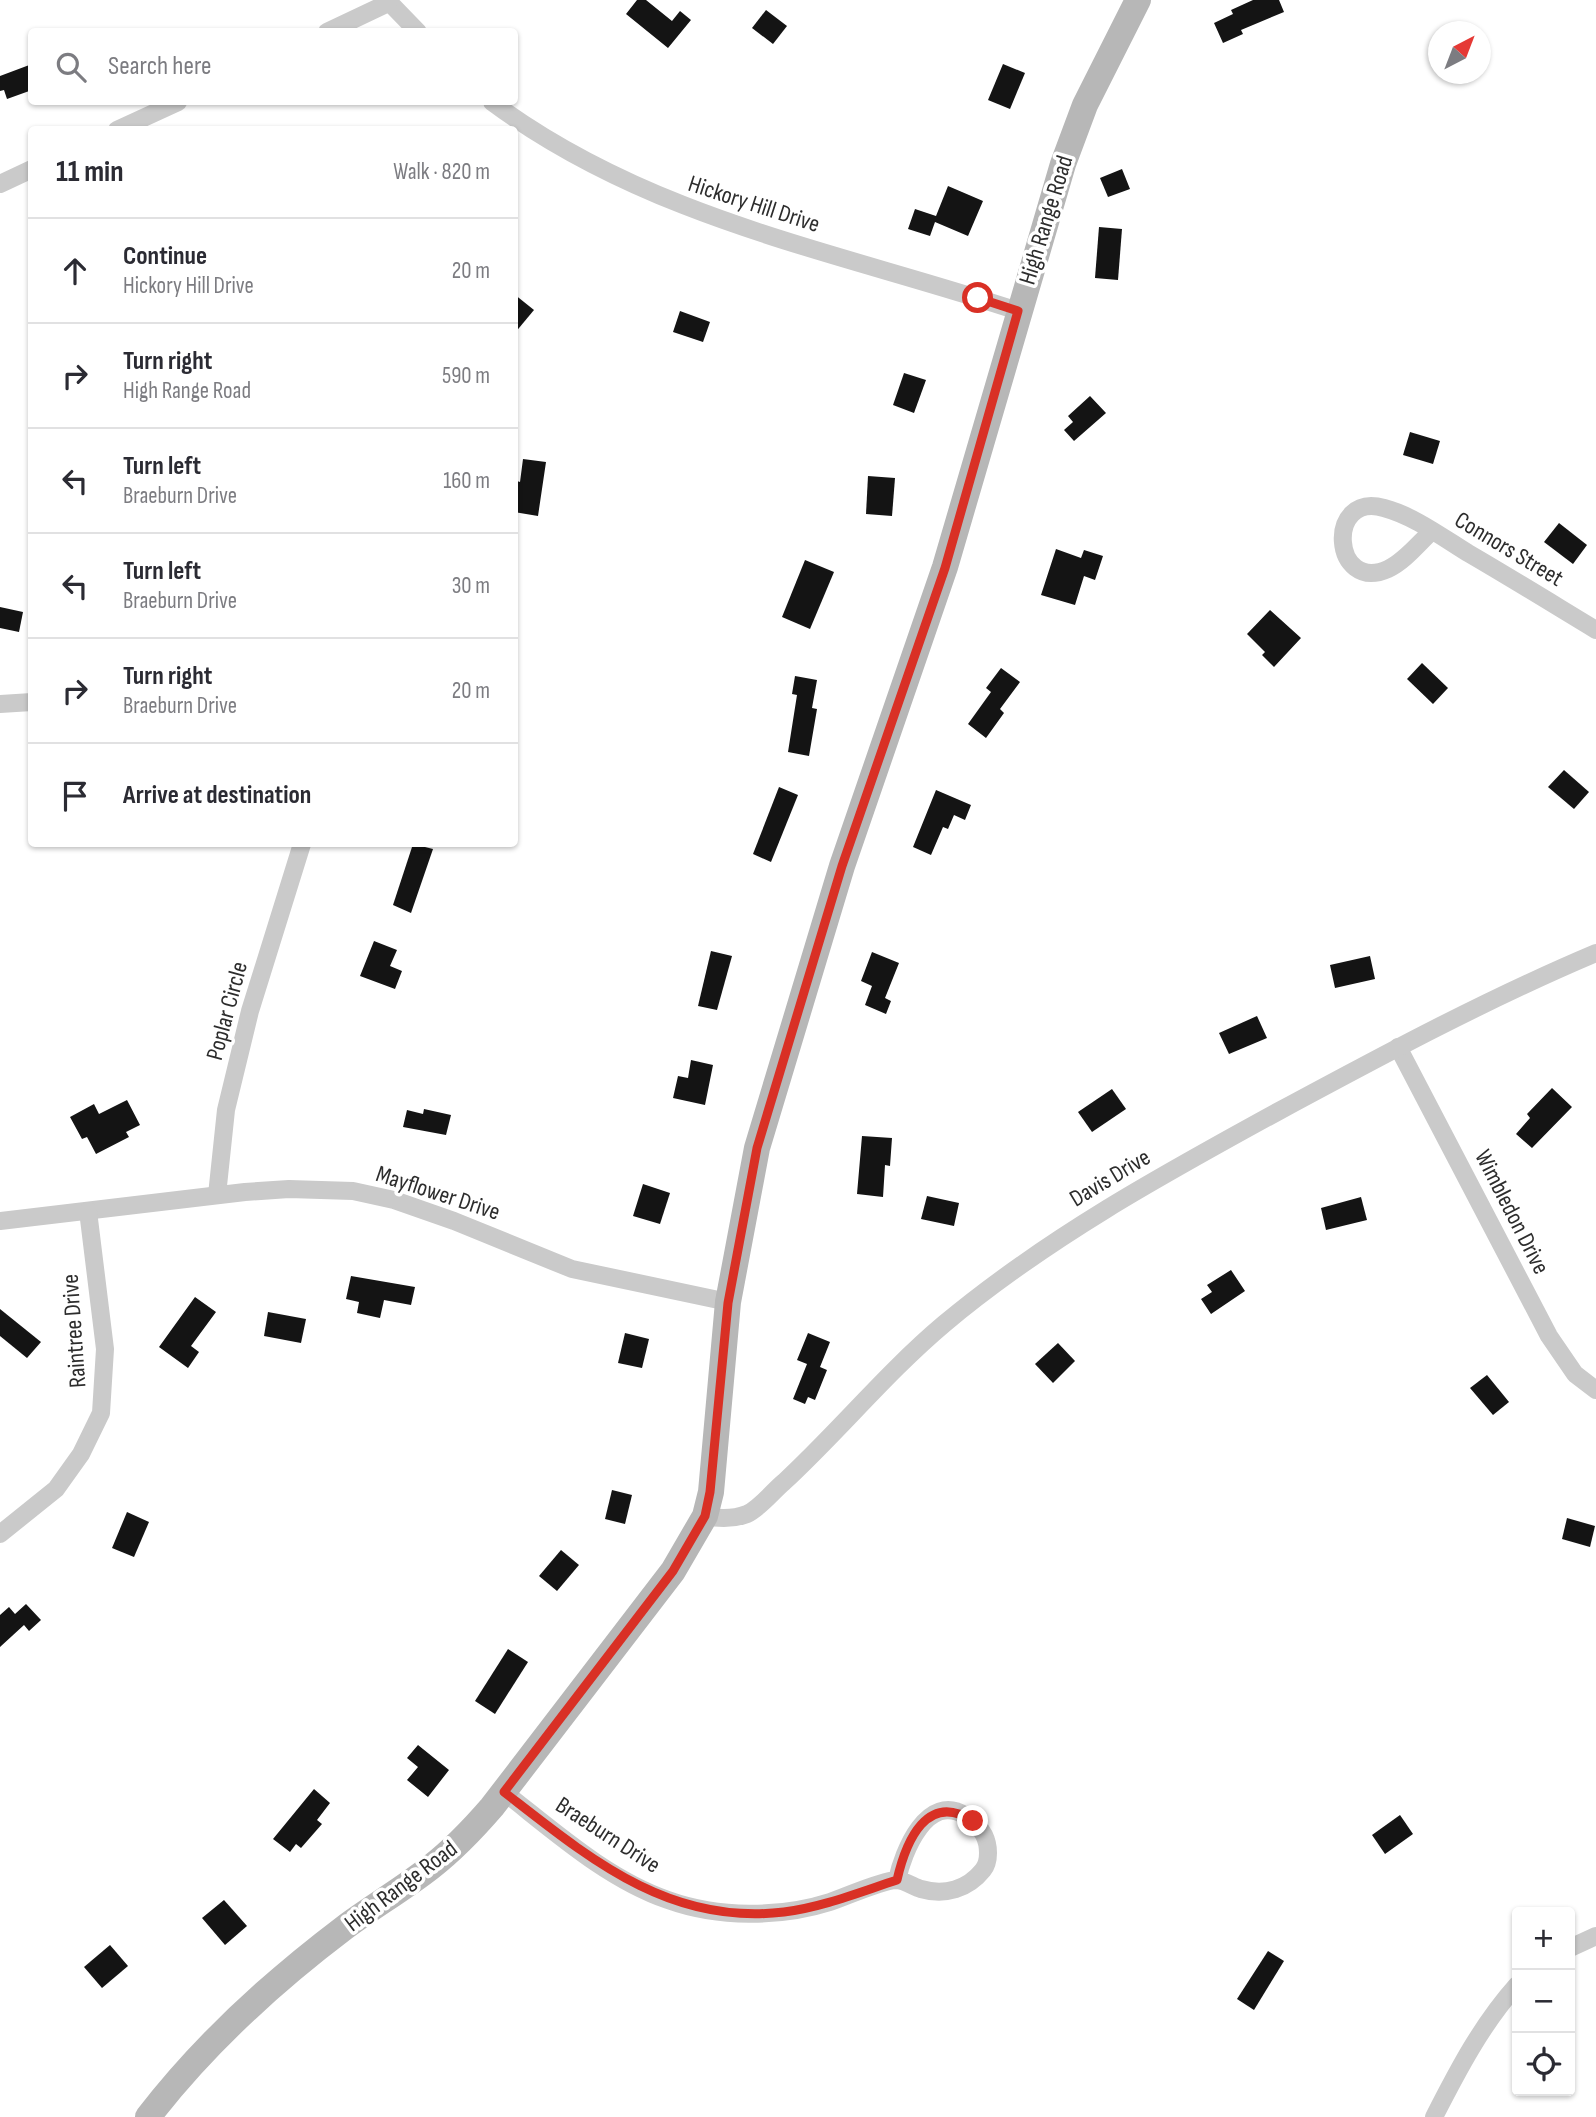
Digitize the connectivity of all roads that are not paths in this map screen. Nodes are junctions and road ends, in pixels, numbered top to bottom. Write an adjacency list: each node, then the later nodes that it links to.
1 (1138, 0): 10 (street, High Range Road)
2 (388, 1): 3 (street); 4 (street)
3 (335, 28)
4 (414, 28)
5 (171, 105): 7 (street)
6 (497, 105): 10 (street, Hickory Hill Drive)
7 (126, 126)
8 (28, 171): 9 (street)
9 (0, 184)
10 (1018, 311): 21 (street, High Range Road)
11 (1432, 531): 11 (street, Connors Street); 12 (street, Connors Street)
12 (1596, 630)
13 (28, 702): 14 (street)
14 (0, 704)
15 (301, 847): 18 (street, Poplar Circle)
16 (1596, 953): 17 (street, Davis Drive)
17 (1398, 1047): 22 (street, Wimbledon Drive); 23 (street, Davis Drive)
18 (217, 1195): 19 (street, Mayflower Drive); 21 (street, Mayflower Drive)
19 (88, 1211): 20 (street, Mayflower Drive); 24 (street, Raintree Drive)
20 (0, 1221)
21 (728, 1303): 23 (street, High Range Road)
22 (1596, 1390)
23 (705, 1516): 25 (street, High Range Road)
24 (0, 1534)
25 (504, 1792): 26 (street, Braeburn Drive); 30 (street, High Range Road)
26 (897, 1880): 26 (street)
27 (1596, 1936): 28 (street)
28 (1575, 1946)
29 (1512, 1990): 31 (street)
30 (148, 2117)
31 (1434, 2117)

